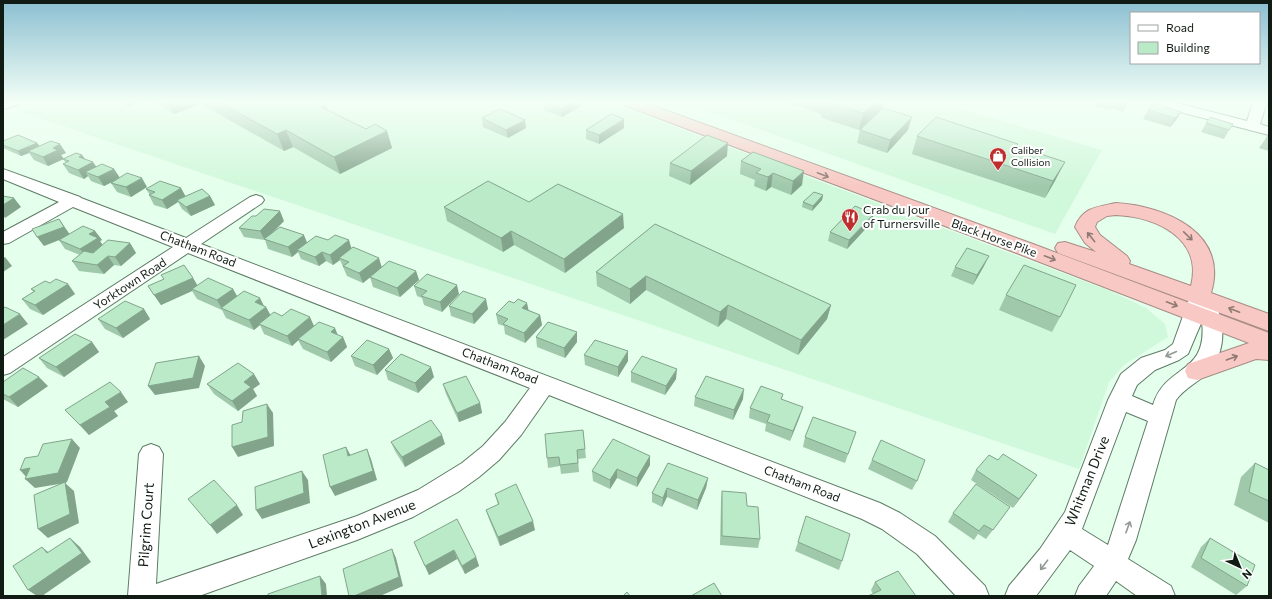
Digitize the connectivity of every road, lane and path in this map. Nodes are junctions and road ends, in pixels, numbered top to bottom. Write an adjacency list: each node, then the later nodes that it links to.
1 (706, 130): 11 (highway, Black Horse Pike, one-way to 11)
2 (722, 130): 4 (highway)
3 (737, 130): 4 (highway, Black Horse Pike)
4 (815, 158): 10 (highway, Black Horse Pike)
5 (3, 174): 6 (street, Chatham Road)
6 (74, 200): 8 (street); 9 (street, Chatham Road)
7 (256, 200): 9 (street, Yorktown Road)
8 (3, 238)
9 (188, 245): 15 (street, Yorktown Road); 17 (street, Chatham Road)
10 (1172, 286): 11 (highway, Black Horse Pike); 11 (highway, one-way to 11)
11 (1202, 310): 12 (highway, Black Horse Pike, one-way to 11); 13 (highway, Black Horse Pike); 16 (street); 18 (street, Whitman Drive, one-way to 18)
12 (1269, 323)
13 (1269, 342)
14 (1269, 350): 16 (highway, one-way to 14)
15 (3, 367)
16 (1197, 371): 19 (street)
17 (545, 384): 24 (street, Lexington Avenue); 25 (street, Chatham Road)
18 (1119, 400): 19 (street); 21 (street, Whitman Drive)
19 (1160, 417): 22 (street, one-way to 19)
20 (151, 454): 23 (street, Pilgrim Court)
21 (1066, 533): 22 (street); 26 (street, Whitman Drive, one-way to 26)
22 (1112, 563): 27 (street); 28 (street)
23 (142, 596)
24 (162, 596)
25 (975, 596)
26 (1019, 596)
27 (1089, 596)
28 (1161, 596)

